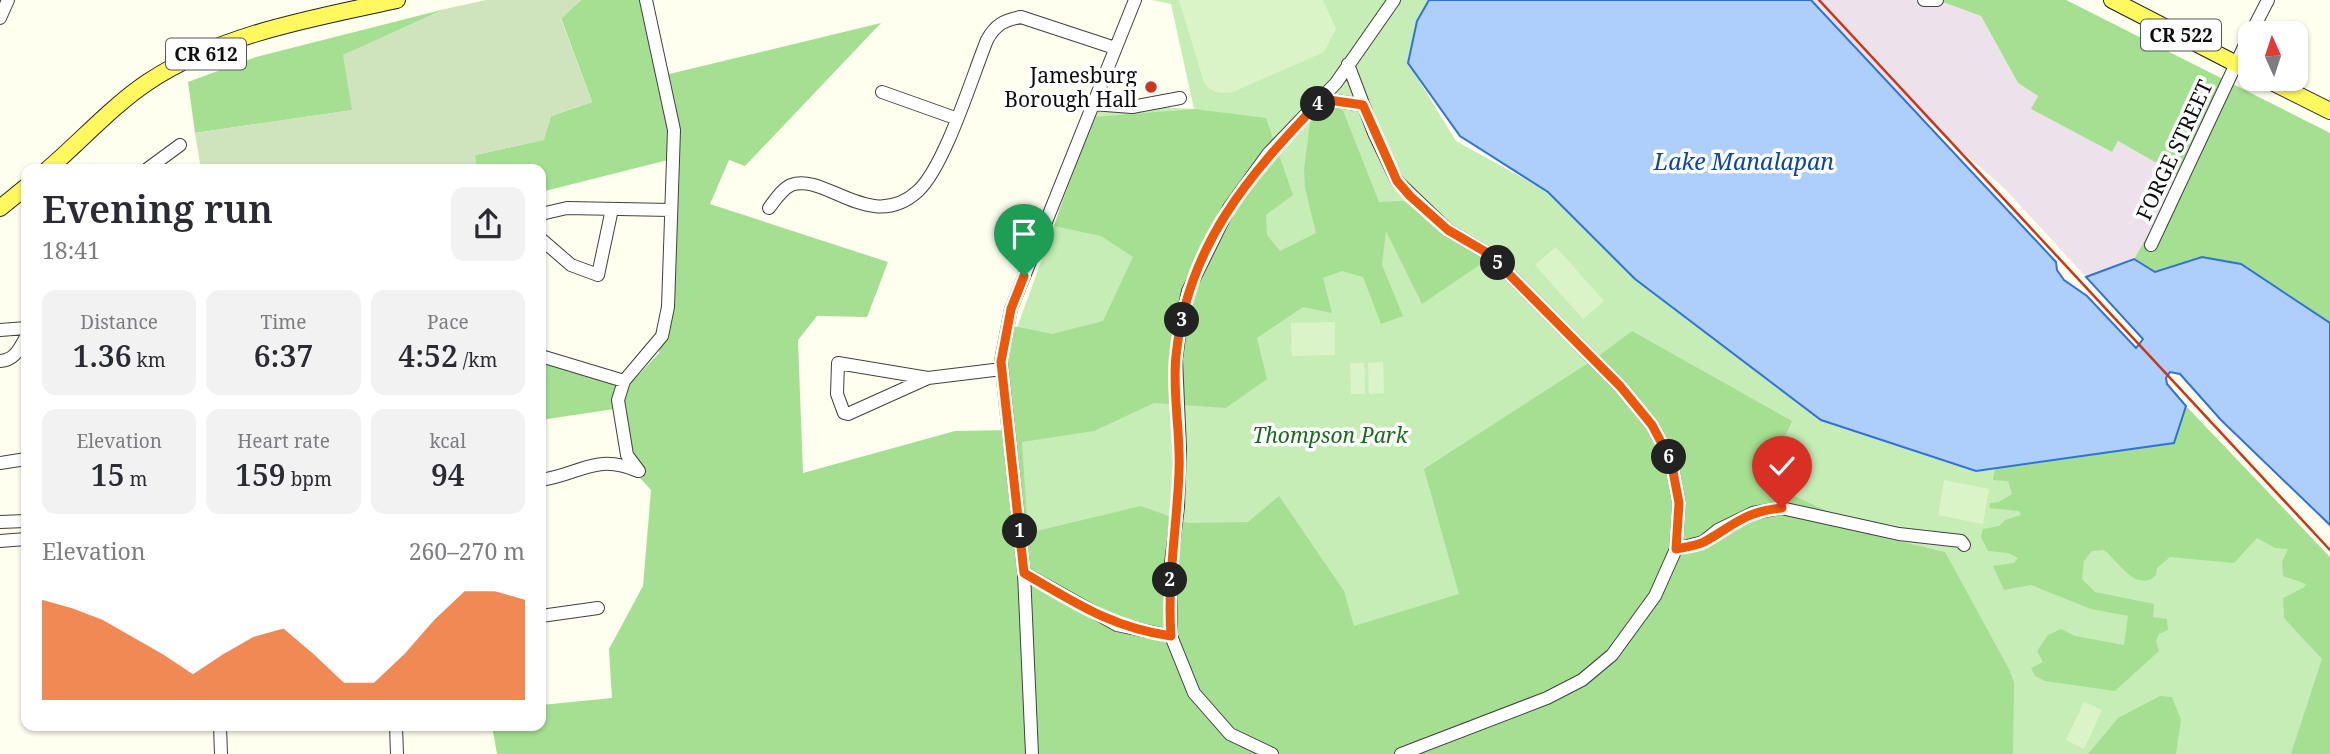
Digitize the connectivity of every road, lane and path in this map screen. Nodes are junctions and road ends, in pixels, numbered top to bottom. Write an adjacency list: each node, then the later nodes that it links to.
1 (8, 0): 9 (street)
2 (397, 0): 25 (main road, CR 612)
3 (646, 0): 31 (street)
4 (1135, 0): 11 (street)
5 (1394, 0): 14 (street)
6 (2112, 0): 8 (main road, CR 522)
7 (2268, 0): 10 (street, FORGE STREET)
8 (2135, 5): 13 (main road, CR 522)
9 (0, 18)
10 (2258, 21)
11 (1115, 48): 20 (street); 23 (street)
12 (2238, 58): 13 (street, FORGE STREET)
13 (2235, 63): 15 (main road, CR 522); 34 (street, FORGE STREET)
14 (1348, 64): 19 (street); 21 (street)
15 (2238, 65)
16 (2290, 91): 22 (main road)
17 (883, 92): 23 (street)
18 (1180, 98): 20 (street)
19 (1322, 99): 21 (street); 55 (street)
20 (1092, 104): 40 (street)
21 (1363, 105): 51 (street)
22 (2330, 111)
23 (955, 118): 30 (street)
24 (180, 145): 26 (street)
25 (60, 164)
26 (154, 164)
27 (21, 191): 28 (main road)
28 (0, 208)
29 (612, 208): 31 (street); 32 (street); 33 (street)
30 (769, 208)
31 (671, 210): 42 (street)
32 (546, 213)
33 (546, 243)
34 (2151, 245)
35 (21, 328): 36 (street)
36 (0, 330)
37 (21, 346): 39 (street)
38 (546, 358): 42 (street)
39 (0, 361)
40 (1002, 369): 41 (street); 52 (street)
41 (928, 378): 41 (street)
42 (624, 381): 45 (street)
43 (21, 460): 44 (street)
44 (0, 463)
45 (546, 478)
46 (21, 521): 47 (street)
47 (0, 522)
48 (21, 539): 49 (street)
49 (0, 541)
50 (1964, 545): 51 (street)
51 (1676, 549): 62 (street)
52 (1024, 573): 55 (street); 60 (street)
53 (598, 608): 54 (street)
54 (546, 615)
55 (1171, 636): 61 (street)
56 (220, 731): 58 (street)
57 (396, 731): 59 (street)
58 (221, 754)
59 (397, 754)
60 (1032, 754)
61 (1272, 754)
62 (1401, 754)

